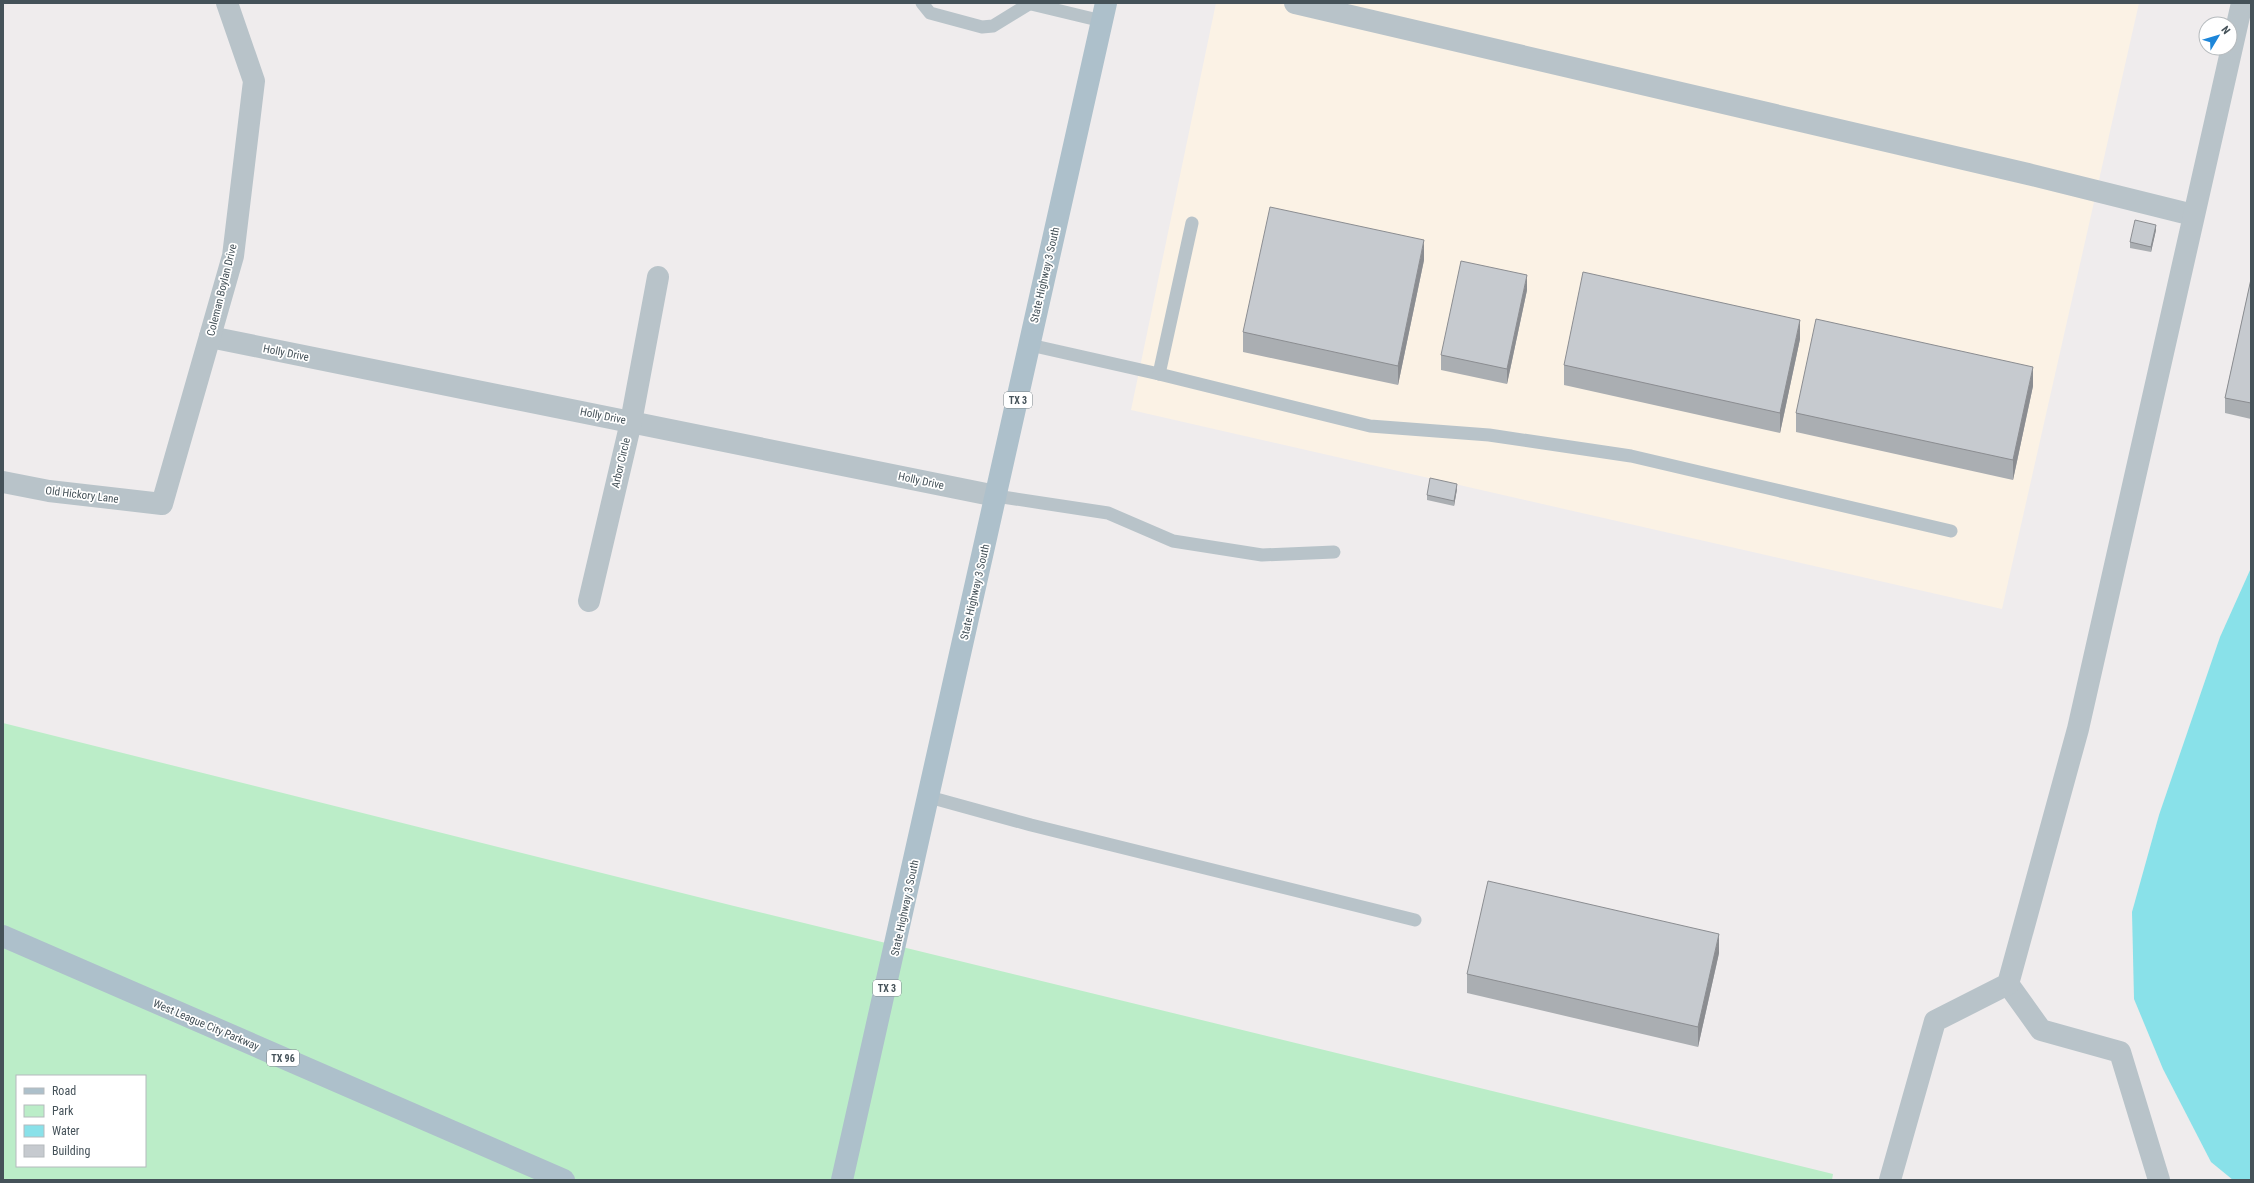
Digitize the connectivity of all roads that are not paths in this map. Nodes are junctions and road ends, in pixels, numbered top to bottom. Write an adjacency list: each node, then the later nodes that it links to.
1 (227, 3): 10 (street, Coleman Boylan Drive)
2 (922, 3): 5 (lane)
3 (1294, 3): 7 (street)
4 (2242, 3): 7 (street)
5 (1028, 4): 6 (lane)
6 (1104, 12): 11 (main road, State Highway 3 South / TX 3)
7 (2193, 216): 23 (street)
8 (1192, 223): 12 (lane)
9 (658, 277): 13 (street, Arbor Circle)
10 (210, 337): 13 (street, Holly Drive); 16 (street, Coleman Boylan Drive)
11 (1030, 344): 12 (lane); 15 (main road, State Highway 3 South / TX 3)
12 (1159, 374): 17 (lane)
13 (631, 422): 15 (street, Holly Drive); 19 (street, Arbor Circle)
14 (3, 482): 16 (street, Old Hickory Lane)
15 (996, 496): 18 (lane); 20 (main road, State Highway 3 South / TX 3)
16 (162, 504)
17 (1951, 531)
18 (1334, 552)
19 (589, 601)
20 (929, 796): 21 (lane); 25 (main road, State Highway 3 South / TX 3)
21 (1415, 920)
22 (3, 936): 24 (main road, West League City Parkway / TX 96)
23 (2008, 984): 26 (street); 27 (street)
24 (564, 1180)
25 (842, 1180)
26 (1891, 1180)
27 (2159, 1180)

